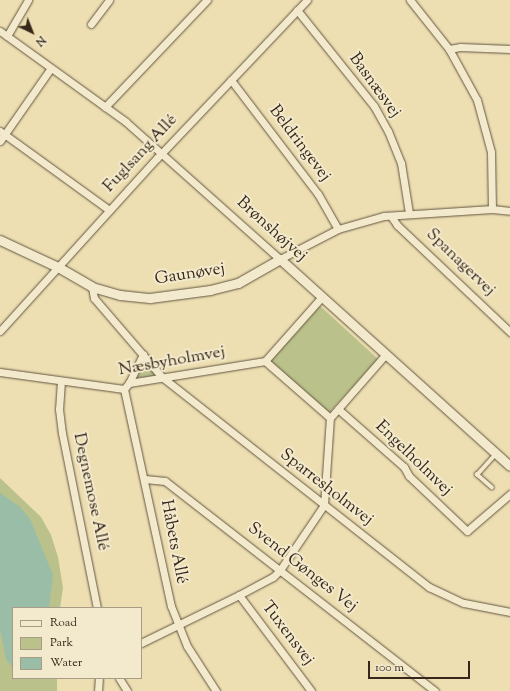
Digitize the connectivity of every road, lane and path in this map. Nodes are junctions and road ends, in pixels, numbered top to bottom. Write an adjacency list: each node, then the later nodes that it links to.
1 (28, 0): 9 (street)
2 (109, 0): 7 (street)
3 (207, 0): 14 (street)
4 (307, 0): 6 (street, Fuglsang Allé)
5 (410, 0): 10 (street)
6 (297, 10): 13 (street, Fuglsang Allé); 21 (street, Basnæsvej)
7 (91, 24)
8 (0, 30): 9 (street, Brønshøjvej)
9 (7, 36): 12 (street, Brønshøjvej)
10 (449, 49): 11 (street); 18 (street)
11 (510, 49)
12 (51, 68): 14 (street, Brønshøjvej); 15 (street)
13 (231, 80): 17 (street, Fuglsang Allé); 23 (street, Beldringevej)
14 (105, 107): 17 (street, Brønshøjvej)
15 (2, 132): 16 (street); 19 (street)
16 (0, 140)
17 (162, 152): 19 (street, Fuglsang Allé); 25 (street, Brønshøjvej)
18 (492, 209): 20 (street, Gaunøvej); 21 (street, Gaunøvej)
19 (109, 210): 26 (street, Fuglsang Allé)
20 (510, 211)
21 (409, 213): 22 (street, Gaunøvej)
22 (392, 216): 23 (street, Gaunøvej); 30 (street, Spanagervej)
23 (338, 228): 25 (street, Gaunøvej)
24 (0, 240): 26 (street, Gaunøvej)
25 (280, 259): 27 (street, Gaunøvej); 28 (street, Brønshøjvej)
26 (58, 267): 27 (street, Gaunøvej); 29 (street, Fuglsang Allé)
27 (92, 287): 31 (street, Sparresholmvej)
28 (322, 298): 32 (street, Brønshøjvej); 33 (street)
29 (0, 331)
30 (510, 332)
31 (143, 354): 35 (street, Sparresholmvej); 37 (street)
32 (386, 354): 39 (street); 41 (street, Brønshøjvej)
33 (265, 361): 35 (street, Næsbyholmvej); 40 (street)
34 (0, 372): 36 (street, Næsbyholmvej)
35 (162, 377): 37 (street, Næsbyholmvej); 46 (street, Sparresholmvej)
36 (61, 381): 38 (street, Næsbyholmvej); 49 (street, Degnemose Allé)
37 (129, 383): 38 (street, Næsbyholmvej)
38 (124, 389): 43 (street, Håbets Allé)
39 (338, 409): 40 (street); 45 (street, Engelholmvej)
40 (330, 418): 46 (street)
41 (497, 454): 42 (street, Brønshøjvej); 44 (lane)
42 (510, 466)
43 (145, 479): 47 (street, Svend Gønges Vej); 51 (street, Håbets Allé)
44 (492, 488)
45 (510, 494)
46 (324, 505): 47 (street); 50 (street, Sparresholmvej)
47 (280, 570): 48 (street); 59 (street, Svend Gønges Vej)
48 (239, 595): 51 (street); 58 (street, Tuxensvej)
49 (97, 607)
50 (510, 612)
51 (177, 625): 52 (street); 57 (street, Håbets Allé)
52 (142, 642)
53 (99, 679): 55 (street)
54 (120, 679): 56 (street)
55 (98, 691)
56 (127, 691)
57 (216, 691)
58 (311, 691)
59 (435, 691)

